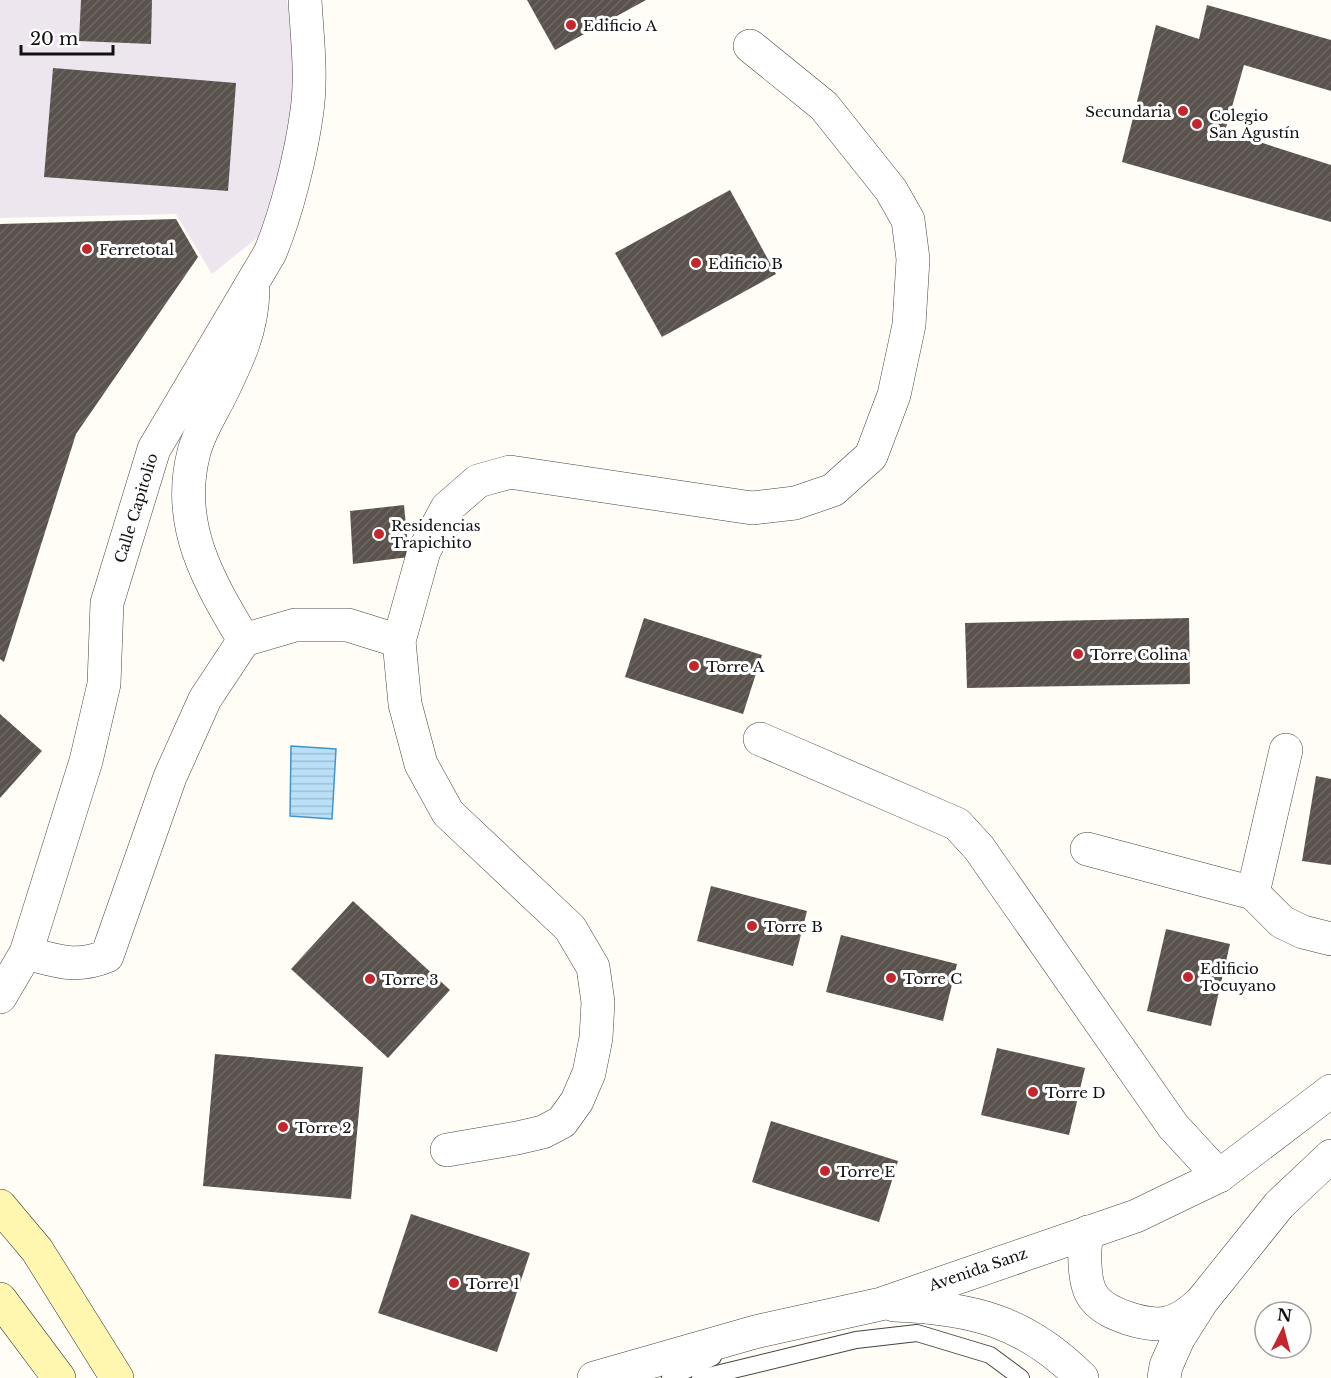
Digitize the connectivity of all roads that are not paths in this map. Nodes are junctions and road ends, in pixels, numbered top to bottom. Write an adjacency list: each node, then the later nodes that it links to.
1 (305, 0): 3 (street, Calle Capitolio)
2 (750, 46): 5 (street)
3 (254, 279): 4 (street); 11 (street, Calle Capitolio)
4 (244, 639): 5 (street); 11 (street)
5 (399, 641): 14 (street)
6 (760, 739): 16 (street)
7 (1286, 750): 9 (street)
8 (1087, 849): 9 (street)
9 (1253, 893): 10 (street)
10 (1331, 939)
11 (26, 952): 12 (street, Calle Capitolio)
12 (0, 997)
13 (1331, 1091): 16 (street, Avenida Sanz)
14 (447, 1150)
15 (1331, 1156): 20 (street)
16 (1220, 1176): 18 (street, Avenida Sanz)
17 (0, 1206): 25 (main road)
18 (1088, 1232): 20 (street); 21 (street, Avenida Sanz)
19 (0, 1299): 24 (main road)
20 (1202, 1301): 32 (street)
21 (881, 1304): 22 (street, Avenida Sanz); 31 (street)
22 (755, 1332): 26 (street, Avenida Sanz); 27 (lane)
23 (985, 1353): 28 (lane); 29 (lane); 30 (lane)
24 (58, 1378)
25 (117, 1378)
26 (594, 1378)
27 (670, 1378)
28 (699, 1378)
29 (1000, 1378)
30 (1022, 1378)
31 (1082, 1378)
32 (1164, 1378)

